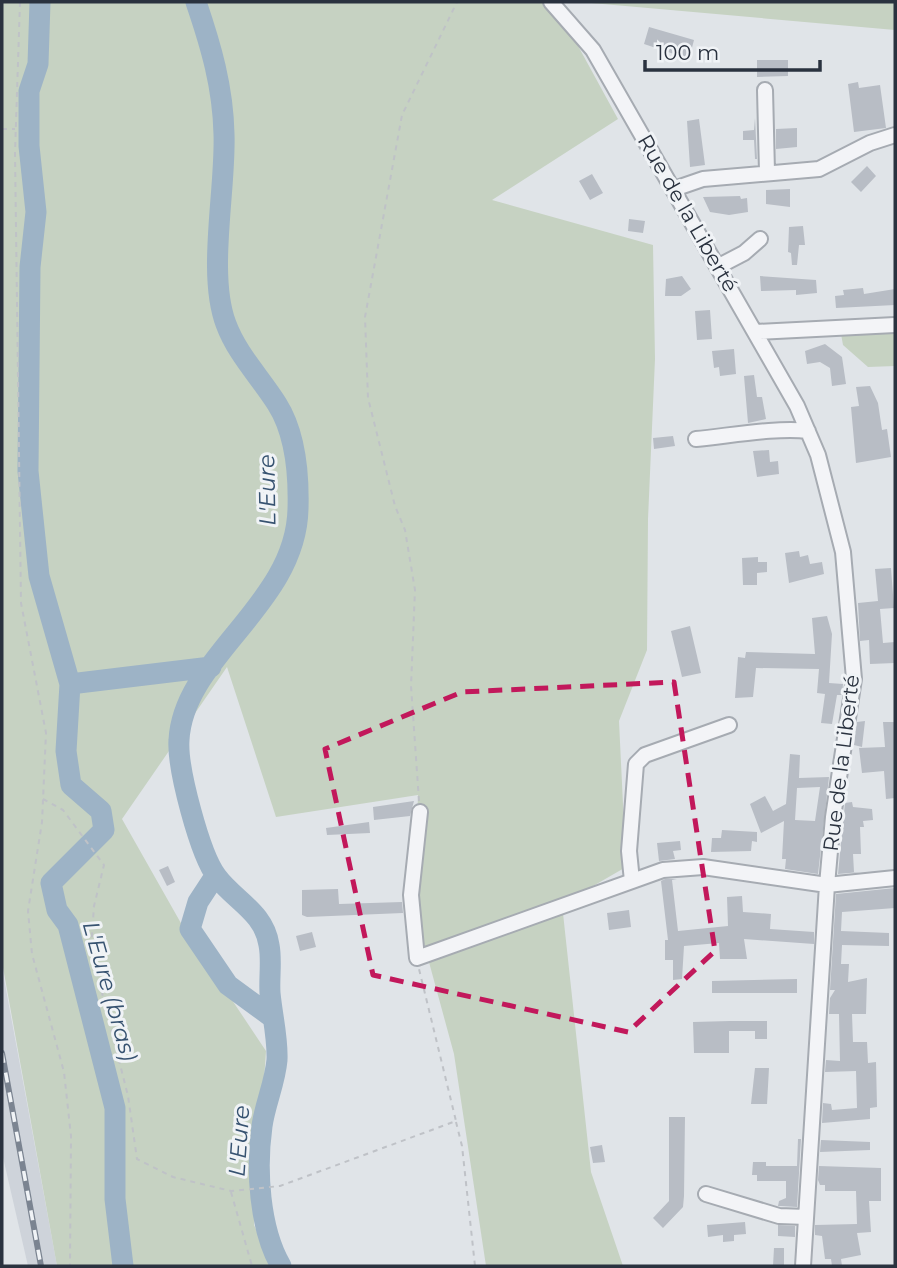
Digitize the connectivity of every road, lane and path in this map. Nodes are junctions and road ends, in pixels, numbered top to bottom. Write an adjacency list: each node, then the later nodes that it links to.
1 (20, 2): 5 (path)
2 (457, 2): 18 (path)
3 (551, 2): 9 (street, Rue de la Liberté)
4 (765, 90): 8 (street)
5 (16, 129): 6 (path); 17 (path)
6 (2, 130)
7 (895, 135): 8 (street)
8 (767, 172): 9 (street)
9 (674, 189): 11 (street, Rue de la Liberté)
10 (760, 239): 11 (street)
11 (719, 266): 13 (street, Rue de la Liberté)
12 (895, 325): 13 (street)
13 (756, 332): 14 (street, Rue de la Liberté)
14 (808, 431): 15 (street); 21 (street, Rue de la Liberté)
15 (696, 439)
16 (729, 725): 20 (street)
17 (43, 799): 24 (path); 27 (path)
18 (419, 813): 22 (street)
19 (895, 878): 21 (street)
20 (632, 881): 21 (street); 22 (street)
21 (827, 886): 26 (street, Rue de la Liberté)
22 (417, 958): 23 (path)
23 (456, 1121): 24 (path); 29 (path)
24 (231, 1191): 28 (path)
25 (706, 1194): 26 (street)
26 (806, 1217): 30 (street, Rue de la Liberté)
27 (70, 1266)
28 (252, 1266)
29 (475, 1266)
30 (803, 1266)

